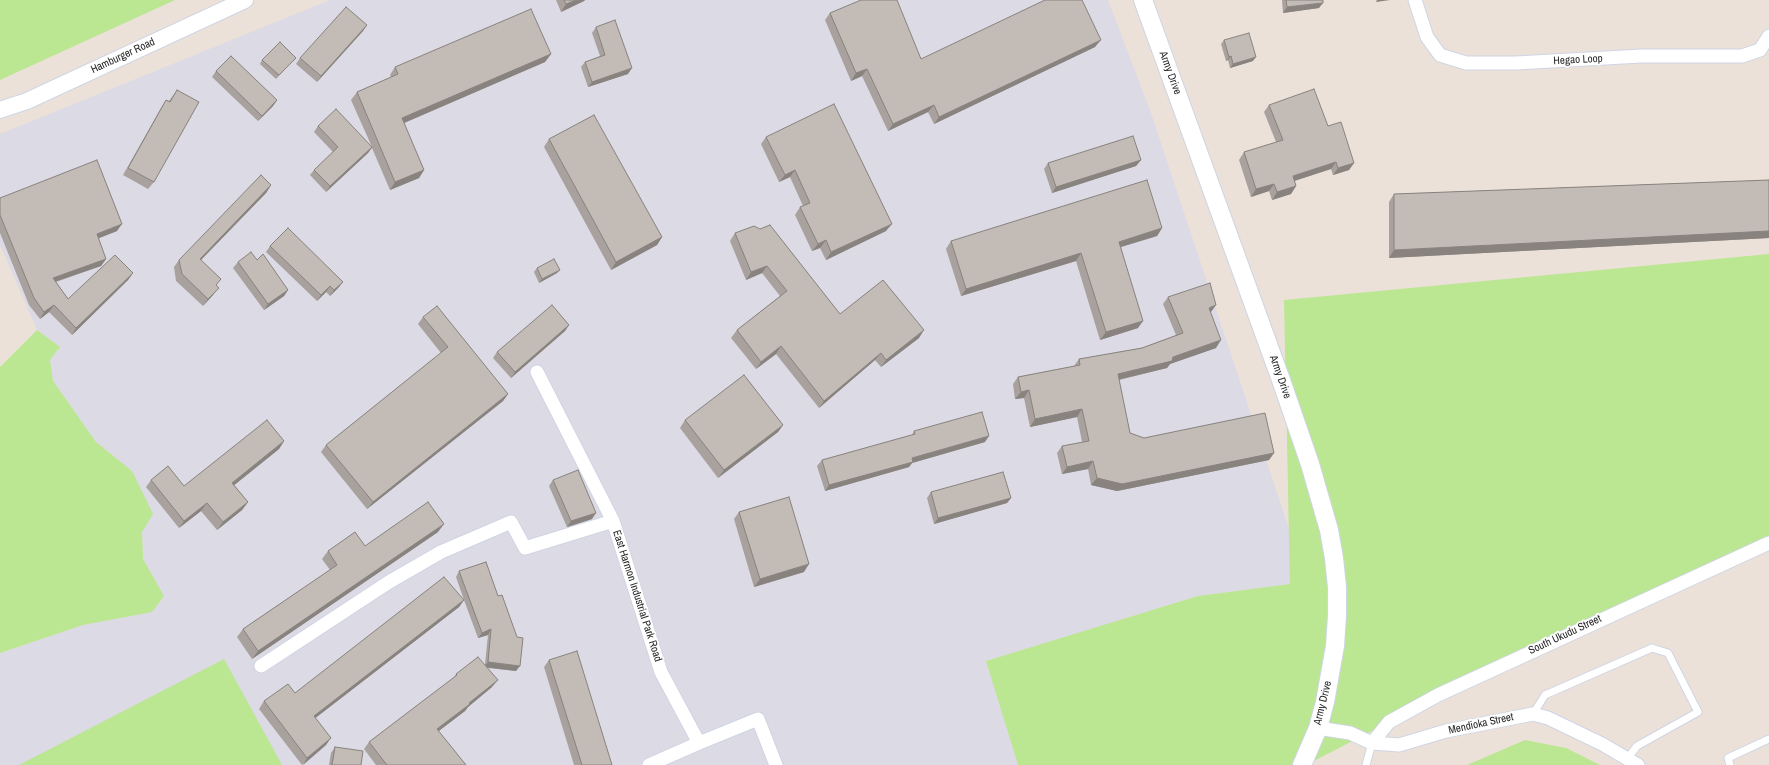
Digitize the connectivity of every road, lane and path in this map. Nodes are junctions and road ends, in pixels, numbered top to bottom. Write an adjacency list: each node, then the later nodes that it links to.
1 (245, 0): 5 (street, Hamburger Road)
2 (1143, 0): 11 (main road, Army Drive)
3 (1415, 0): 4 (street, Hegao Loop)
4 (1769, 36)
5 (0, 110)
6 (537, 372): 7 (street)
7 (613, 521): 9 (street, East Harmon Industrial Park Road); 13 (street, East Harmon Industrial Park Road)
8 (1769, 544): 14 (street, South Ukudu Street)
9 (260, 666)
10 (1534, 714): 14 (street, Mendioka Street); 15 (street); 15 (lane)
11 (1318, 728): 14 (street, Mendioka Street); 18 (main road, Army Drive)
12 (1769, 739): 20 (lane)
13 (699, 743): 16 (street); 17 (street)
14 (1372, 743): 19 (lane)
15 (1632, 762)
16 (649, 765)
17 (776, 765)
18 (1302, 765)
19 (1366, 765)
20 (1730, 765)

